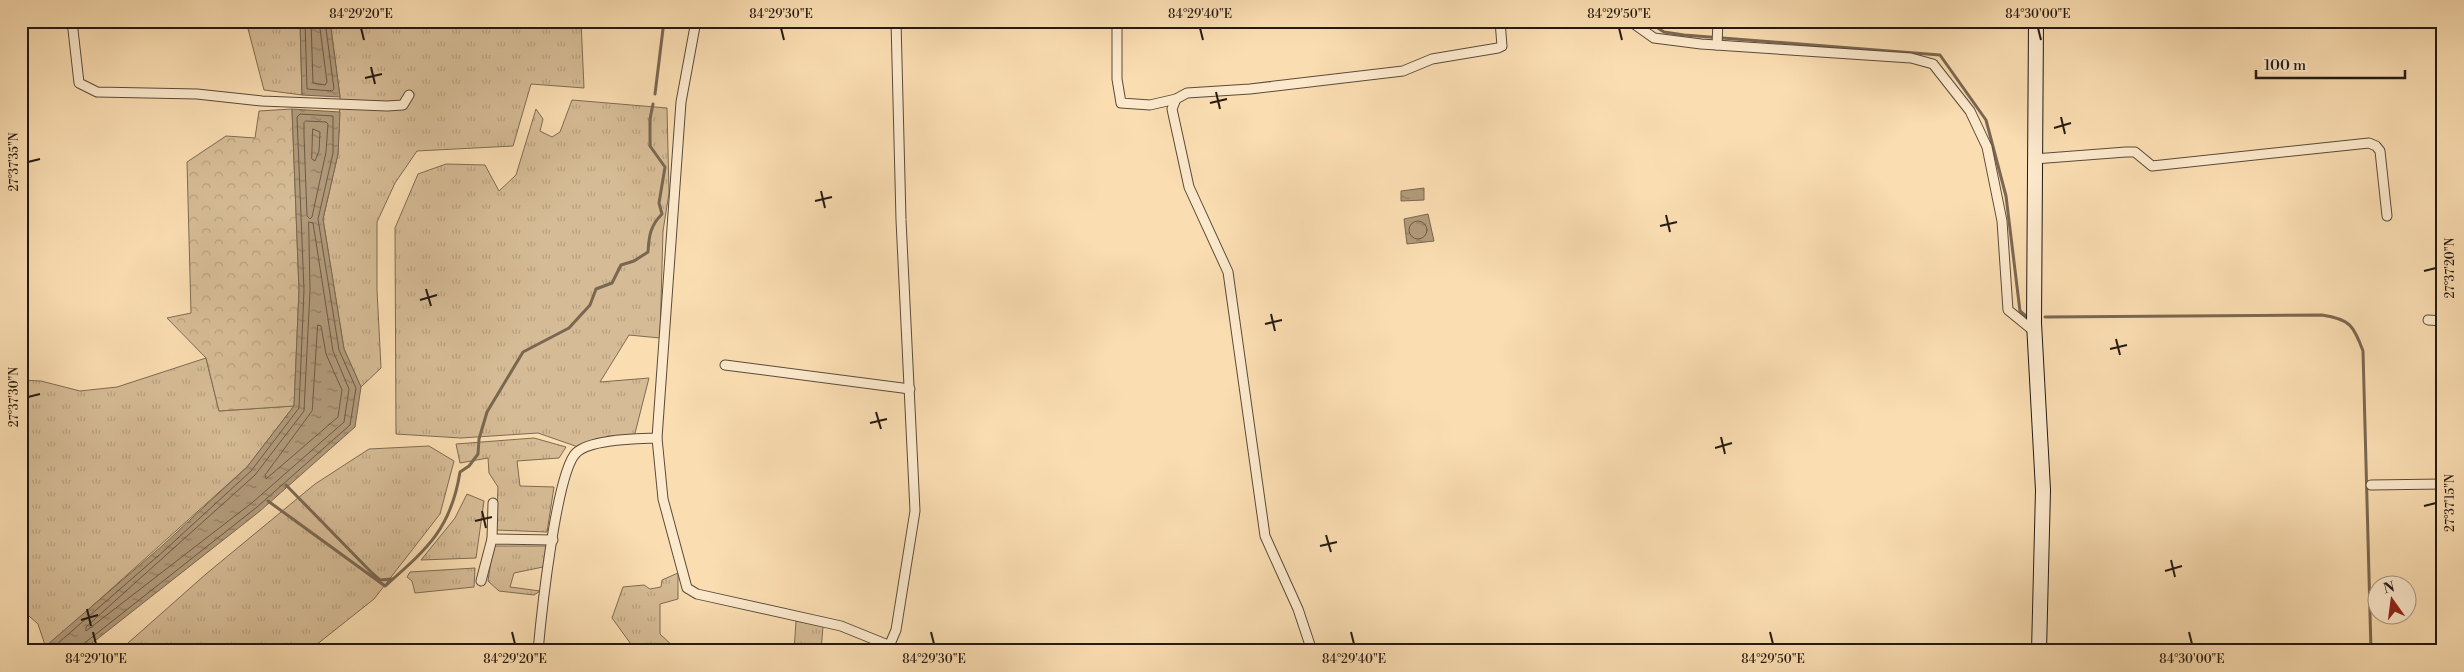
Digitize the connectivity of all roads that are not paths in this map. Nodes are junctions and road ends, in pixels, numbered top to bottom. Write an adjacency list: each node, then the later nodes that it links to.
1 (72, 21): 10 (street)
2 (696, 21): 19 (street)
3 (896, 21): 18 (street)
4 (1117, 21): 11 (street)
5 (1500, 21): 11 (street)
6 (1630, 21): 9 (street)
7 (1718, 21): 9 (street)
8 (2036, 21): 12 (main road)
9 (1717, 45): 16 (street)
10 (409, 95)
11 (1176, 99): 28 (street)
12 (2034, 159): 13 (street); 16 (main road)
13 (2387, 216)
14 (2428, 320): 15 (street)
15 (2443, 321)
16 (2035, 332): 29 (main road)
17 (725, 365): 18 (street)
18 (910, 389): 26 (street)
19 (657, 438): 24 (street); 26 (street)
20 (2443, 484): 21 (street)
21 (2371, 485)
22 (493, 503): 23 (street)
23 (492, 539): 24 (street); 25 (street)
24 (553, 540): 27 (street)
25 (481, 581)
26 (887, 648)
27 (538, 651)
28 (1312, 651)
29 (2039, 651)

